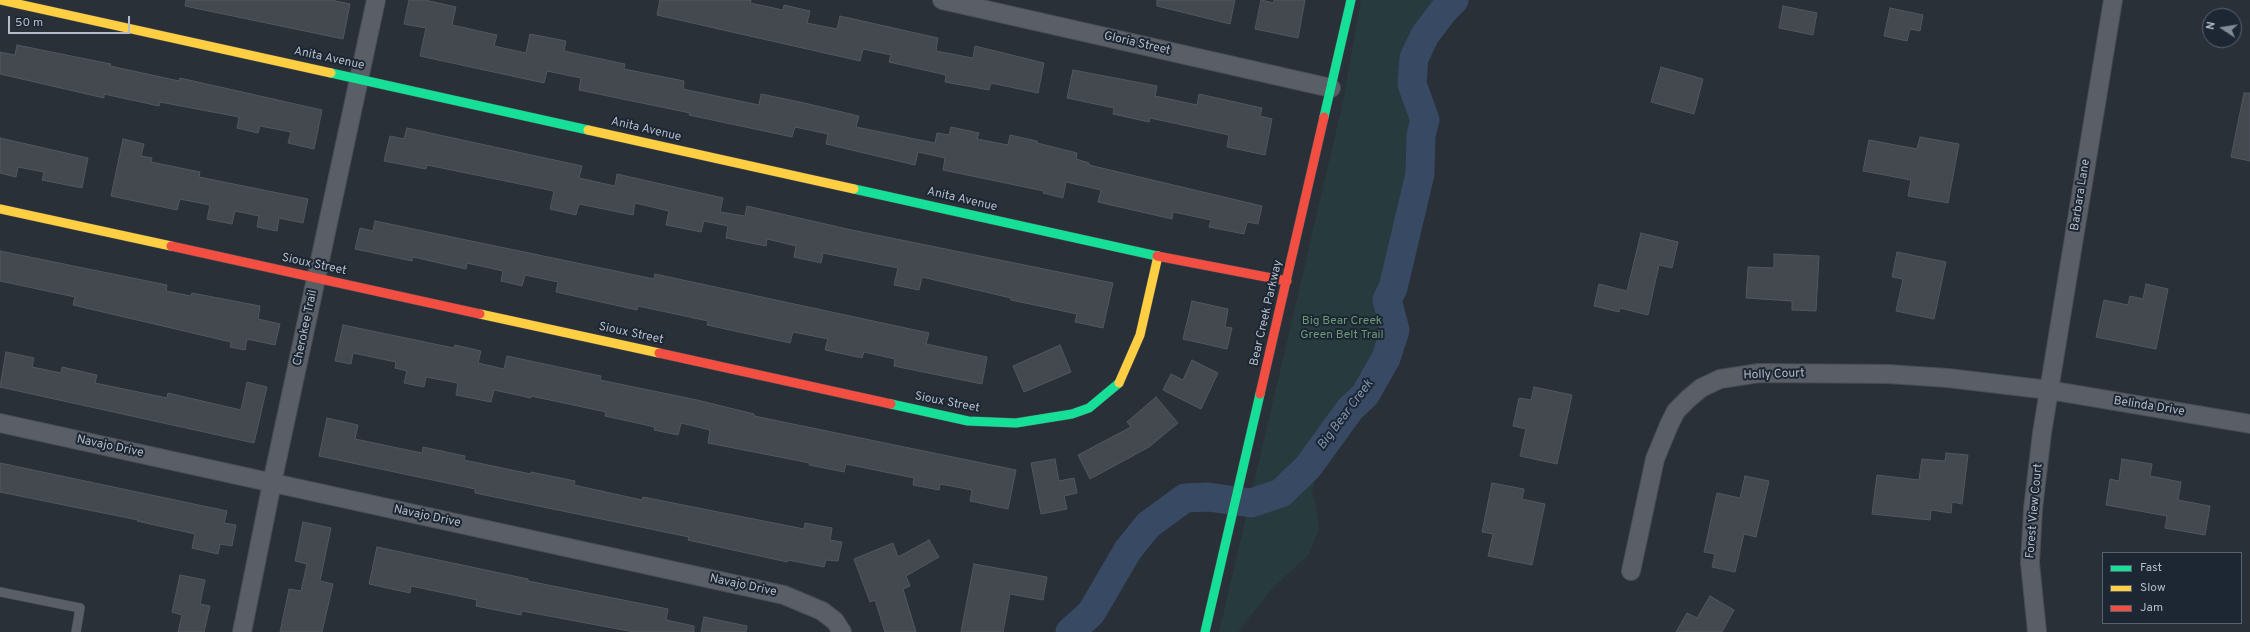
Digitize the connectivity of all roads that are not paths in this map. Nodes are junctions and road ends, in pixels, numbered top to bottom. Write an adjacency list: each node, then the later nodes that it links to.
1 (0, 0): 6 (street, Anita Avenue)
2 (376, 0): 6 (street, Cherokee Trail)
3 (942, 0): 7 (street, Gloria Street)
4 (1352, 0): 7 (street, Bear Creek Parkway)
5 (2113, 0): 12 (street, Barbara Lane)
6 (359, 78): 9 (street, Anita Avenue); 10 (street, Cherokee Trail)
7 (1331, 88): 11 (street, Bear Creek Parkway)
8 (0, 209): 10 (street, Sioux Street)
9 (1158, 256): 10 (street, Sioux Street); 11 (street, Anita Avenue)
10 (316, 277): 15 (street, Cherokee Trail)
11 (1286, 281): 21 (street, Bear Creek Parkway)
12 (2049, 390): 14 (street, Belinda Drive); 16 (street, Holly Court); 22 (street, Forest View Court)
13 (0, 423): 15 (street, Navajo Drive)
14 (2250, 424)
15 (272, 483): 19 (street, Cherokee Trail); 20 (street, Navajo Drive)
16 (1631, 570)
17 (0, 592): 18 (lane)
18 (76, 632)
19 (242, 632)
20 (842, 632)
21 (1205, 632)
22 (2037, 632)

